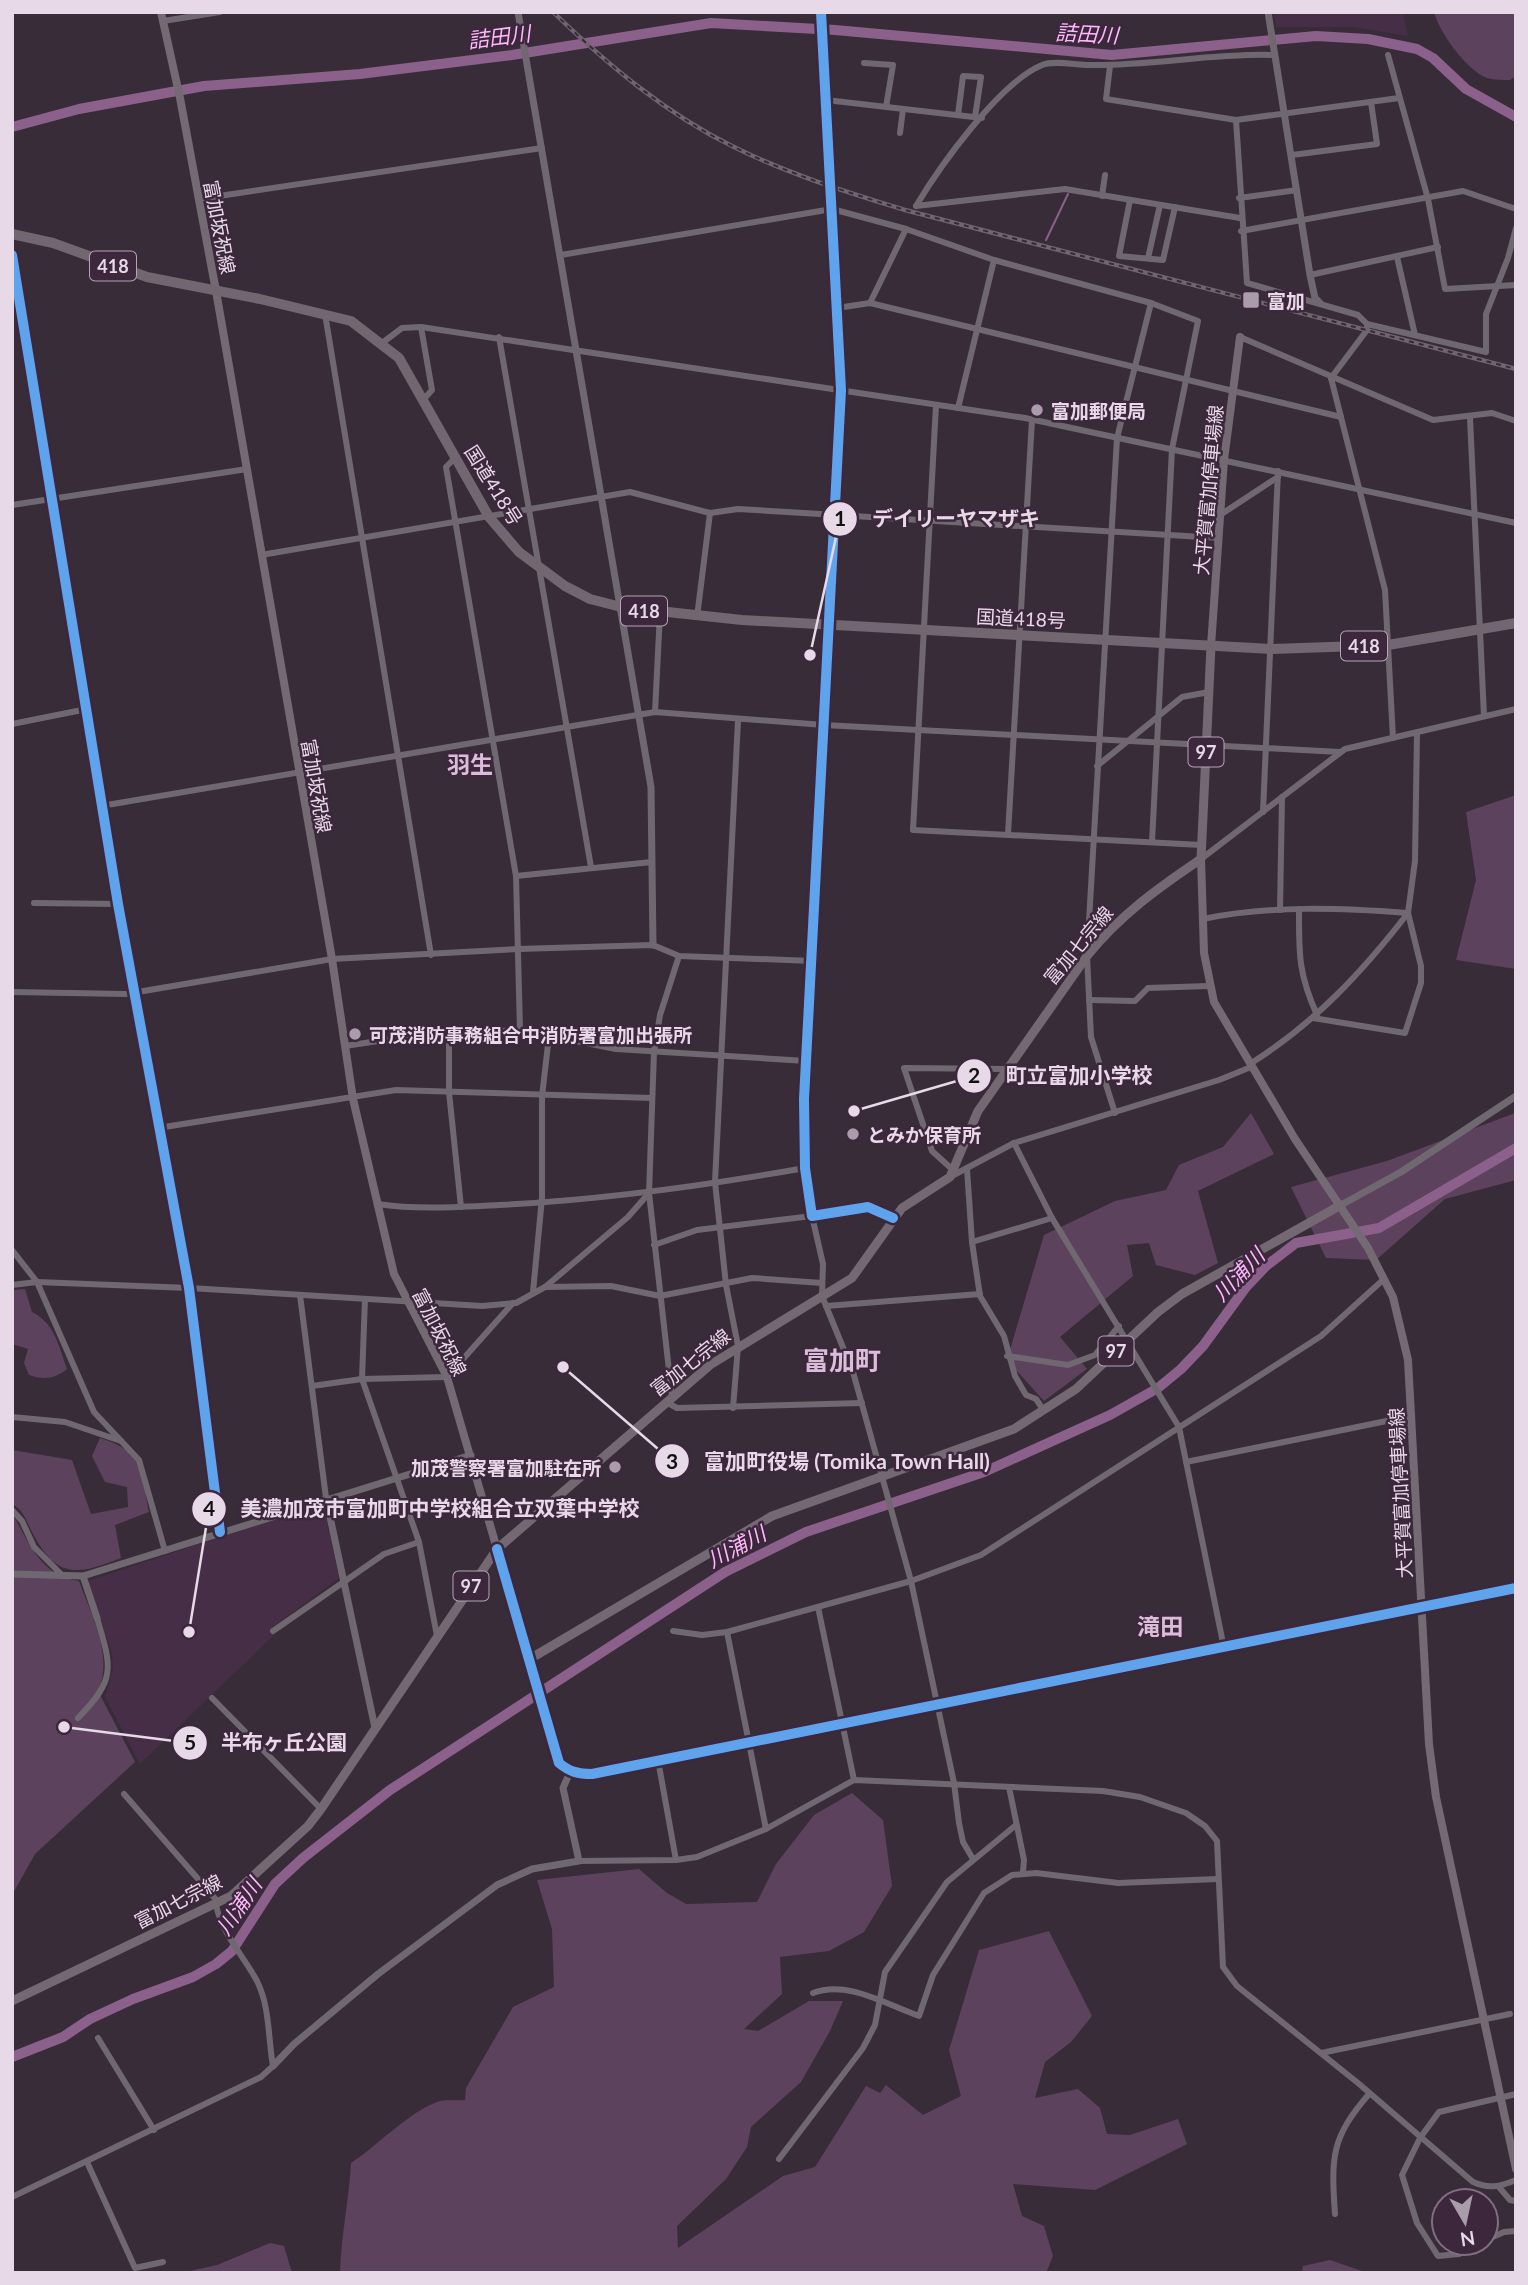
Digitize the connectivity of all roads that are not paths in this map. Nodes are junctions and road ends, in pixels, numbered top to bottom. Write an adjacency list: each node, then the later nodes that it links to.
1 (220, 12): 5 (street)
2 (518, 12): 20 (street)
3 (821, 12): 11 (street)
4 (1268, 12): 6 (street)
5 (162, 17): 27 (main road, 富加坂祝線)
6 (1275, 53): 9 (street); 15 (street)
7 (1388, 55): 10 (street)
8 (864, 63): 13 (street)
9 (1110, 65): 17 (street); 18 (street)
10 (1399, 98): 12 (street); 26 (street)
11 (826, 100): 13 (street); 31 (street)
12 (1371, 102): 15 (street); 21 (street)
13 (886, 107): 14 (street)
14 (903, 109): 16 (street); 19 (street)
15 (1286, 113): 18 (street); 21 (street)
16 (958, 115): 17 (street); 17 (street)
17 (979, 118): 24 (street)
18 (1236, 120): 25 (street)
19 (900, 133)
20 (542, 148): 27 (street); 41 (street)
21 (1292, 155): 23 (street)
22 (1105, 176): 24 (street)
23 (1297, 190): 25 (street); 34 (street)
24 (1102, 196): 28 (street)
25 (1239, 198): 33 (street)
26 (1428, 199): 32 (street); 34 (street); 39 (street)
27 (199, 200): 48 (main road, 富加坂祝線)
28 (1130, 200): 29 (street); 43 (street)
29 (1160, 205): 30 (street); 43 (street)
30 (1175, 207): 33 (street); 43 (street)
31 (832, 209): 36 (street); 41 (street); 52 (street)
32 (1516, 209)
33 (1240, 218): 37 (street)
34 (1302, 222): 37 (street); 45 (street)
35 (1516, 228): 47 (street)
36 (906, 229): 44 (street); 49 (street)
37 (1241, 231): 51 (street)
38 (12, 234): 48 (highway, 国道418号 / 418)
39 (1438, 247): 42 (street); 47 (street)
40 (12, 255): 82 (street)
41 (561, 255): 61 (street)
42 (1396, 257): 45 (street); 57 (street)
43 (1148, 258)
44 (994, 260): 50 (street); 56 (street)
45 (1310, 275): 51 (street)
46 (1516, 285): 47 (street)
47 (1497, 286): 57 (street)
48 (216, 291): 53 (highway, 国道418号 / 418); 78 (main road, 富加坂祝線)
49 (870, 303): 52 (street); 56 (street)
50 (1151, 303): 62 (street); 64 (street)
51 (1320, 303): 54 (street)
52 (837, 308): 65 (street)
53 (325, 314): 60 (highway, 国道418号 / 418); 96 (street)
54 (1367, 324): 57 (street); 63 (street)
55 (421, 327): 58 (street); 60 (street); 67 (street)
56 (978, 329): 62 (street); 69 (street)
57 (1415, 335)
58 (499, 337): 61 (street); 84 (street)
59 (1240, 337): 63 (street); 66 (main road, 大平賀富加停車場線)
60 (383, 343): 67 (highway, 国道418号 / 418)
61 (576, 349): 65 (street); 81 (street)
62 (1135, 369): 64 (street); 74 (street)
63 (1331, 378): 70 (street); 71 (street)
64 (1184, 381): 66 (street); 75 (street)
65 (841, 390): 68 (street); 88 (street)
66 (1233, 393): 70 (street); 77 (main road, 大平賀富加停車場線)
67 (424, 399): 76 (highway, 国道418号 / 418)
68 (936, 405): 69 (street); 90 (street)
69 (958, 408): 72 (street)
70 (1340, 417): 80 (street)
71 (1470, 418): 73 (street); 86 (street)
72 (1032, 420): 74 (street); 93 (street)
73 (1516, 421)
74 (1117, 438): 75 (street); 94 (street)
75 (1171, 449): 77 (street); 95 (street)
76 (456, 457): 89 (highway, 国道418号 / 418); 91 (street)
77 (1224, 460): 79 (street); 87 (main road, 大平賀富加停車場線)
78 (247, 469): 82 (street); 98 (main road, 富加坂祝線)
79 (1278, 474): 80 (street); 87 (street); 112 (street)
80 (1358, 489): 86 (street); 110 (street)
81 (601, 498): 84 (street); 85 (street); 100 (street)
82 (53, 500): 83 (street); 114 (street)
83 (12, 505)
84 (529, 510): 89 (street); 99 (street)
85 (710, 513): 88 (street); 102 (street)
86 (1476, 514): 92 (street); 106 (street)
87 (1220, 515): 97 (main road, 大平賀富加停車場線)
88 (835, 516): 90 (street); 104 (street)
89 (489, 517): 91 (street); 99 (highway, 国道418号 / 418)
90 (929, 521): 93 (street); 105 (street)
91 (455, 522): 96 (street); 127 (street)
92 (1516, 523)
93 (1027, 527): 94 (street); 107 (street)
94 (1112, 531): 95 (street); 108 (street)
95 (1167, 535): 97 (street); 109 (street)
96 (362, 538): 98 (street); 135 (street)
97 (1219, 538): 111 (main road, 大平賀富加停車場線)
98 (261, 555): 137 (main road, 富加坂祝線)
99 (540, 569): 100 (highway, 国道418号 / 418); 123 (street)
100 (621, 607): 101 (highway, 国道418号 / 418); 117 (street)
101 (660, 613): 102 (highway, 国道418号 / 418); 116 (street)
102 (697, 617): 104 (highway, 国道418号 / 418)
103 (1516, 623): 106 (highway, 418)
104 (830, 624): 105 (highway, 国道418号 / 418); 122 (street)
105 (923, 630): 107 (highway, 国道418号 / 418); 124 (street)
106 (1480, 630): 110 (highway, 418); 118 (street)
107 (1021, 636): 108 (highway, 国道418号 / 418); 126 (street)
108 (1105, 640): 109 (highway, 国道418号 / 418); 129 (street)
109 (1162, 644): 111 (highway, 国道418号 / 418); 120 (street)
110 (1388, 645): 112 (highway, 418); 128 (street)
111 (1211, 646): 112 (highway, 418); 113 (main road, 97)
112 (1272, 649): 133 (street)
113 (1209, 692): 120 (street); 132 (main road, 97)
114 (87, 709): 121 (street); 139 (street)
115 (1516, 709): 118 (street)
116 (655, 712): 117 (street); 119 (street)
117 (639, 715): 123 (street); 146 (street)
118 (1484, 716): 125 (street)
119 (738, 720): 122 (street); 160 (street)
120 (1158, 720): 130 (street); 131 (street)
121 (12, 724)
122 (824, 725): 124 (street); 162 (street)
123 (567, 726): 127 (street); 147 (street)
124 (917, 730): 126 (street); 141 (street)
125 (1417, 733): 128 (street); 153 (street)
126 (1013, 735): 129 (street); 141 (street)
127 (490, 738): 135 (street); 148 (street)
128 (1393, 738): 134 (street)
129 (1099, 739): 130 (street); 136 (street)
130 (1128, 741): 131 (street); 136 (street)
131 (1157, 743): 132 (street); 143 (street)
132 (1206, 746): 133 (street); 144 (main road, 97)
133 (1267, 749): 134 (street); 140 (street)
134 (1340, 752): 138 (street)
135 (396, 755): 137 (street); 157 (street)
136 (1097, 766): 142 (street)
137 (298, 770): 139 (street); 161 (main road, 富加坂祝線)
138 (1282, 797): 140 (street); 151 (street)
139 (101, 806): 150 (street)
140 (1263, 812): 145 (street)
141 (1008, 834): 142 (street)
142 (1093, 839): 143 (street); 159 (street)
143 (1152, 842): 144 (street)
144 (1201, 845): 145 (main road, 97)
145 (1201, 859): 154 (main road, 大平賀富加停車場線); 159 (main road, 富加七宗線)
146 (652, 862): 147 (street); 155 (street)
147 (590, 867): 148 (street)
148 (516, 876): 156 (street)
149 (34, 903): 150 (street)
150 (118, 904): 165 (street)
151 (1280, 909): 152 (street); 154 (street)
152 (1299, 909): 153 (street); 167 (street)
153 (1408, 914): 167 (street); 167 (street)
154 (1203, 919): 163 (main road, 大平賀富加停車場線)
155 (653, 945): 156 (street); 158 (street)
156 (518, 949): 157 (street); 168 (street)
157 (430, 954): 161 (street)
158 (680, 956): 160 (street); 172 (street)
159 (1087, 956): 166 (street); 176 (main road, 富加七宗線)
160 (729, 958): 162 (street); 173 (street)
161 (331, 959): 165 (street); 171 (main road, 富加坂祝線)
162 (813, 961): 174 (street)
163 (1208, 986): 166 (street); 175 (main road, 大平賀富加停車場線)
164 (12, 992): 165 (street)
165 (135, 993): 183 (street)
166 (1089, 1000): 182 (street)
167 (1315, 1017): 175 (street)
168 (520, 1030): 169 (street); 170 (street)
169 (449, 1033): 171 (street); 177 (street)
170 (549, 1036): 172 (street); 178 (street)
171 (345, 1046): 181 (main road, 富加坂祝線)
172 (654, 1052): 173 (street); 180 (street)
173 (723, 1056): 174 (street); 188 (street)
174 (806, 1061): 185 (street)
175 (1251, 1067): 182 (street); 192 (main road, 大平賀富加停車場線)
176 (1006, 1069): 187 (main road, 富加七宗線); 187 (street)
177 (449, 1092): 178 (street); 181 (street); 193 (street)
178 (542, 1096): 180 (street); 190 (street)
179 (1516, 1096): 192 (street)
180 (652, 1098): 189 (street)
181 (353, 1099): 183 (street); 191 (main road, 富加坂祝線)
182 (1115, 1113): 184 (street)
183 (158, 1128): 207 (street)
184 (1014, 1143): 186 (street); 196 (street)
185 (805, 1168): 188 (street); 194 (street)
186 (967, 1169): 187 (street); 198 (street)
187 (952, 1174): 195 (main road, 富加七宗線 / 97)
188 (715, 1182): 189 (street); 197 (street)
189 (649, 1193): 190 (street); 199 (street); 206 (street)
190 (541, 1203): 193 (street); 208 (street)
191 (377, 1204): 193 (street); 213 (main road, 富加坂祝線)
192 (1341, 1205): 201 (main road, 大平賀富加停車場線); 217 (main road, 97)
193 (461, 1207)
194 (813, 1216): 195 (street); 197 (street); 203 (street)
195 (893, 1218): 214 (main road, 富加七宗線 / 97)
196 (1052, 1218): 198 (street); 216 (street)
197 (718, 1227): 199 (street); 205 (street)
198 (972, 1242): 209 (street)
199 (654, 1245): 211 (street)
200 (12, 1250): 202 (street)
201 (1382, 1276): 227 (main road, 大平賀富加停車場線); 229 (street)
202 (37, 1282): 204 (street); 207 (street); 230 (street)
203 (822, 1283): 205 (street); 214 (street)
204 (12, 1285)
205 (726, 1285): 211 (street); 218 (street)
206 (545, 1287): 208 (street); 211 (street)
207 (189, 1288): 210 (street); 237 (street)
208 (533, 1292): 215 (street)
209 (980, 1294): 214 (street); 219 (street)
210 (300, 1295): 212 (street); 222 (street)
211 (660, 1296): 223 (street)
212 (365, 1299): 213 (street); 221 (street)
213 (407, 1300): 215 (street); 220 (main road, 富加坂祝線)
214 (824, 1301): 218 (main road, 富加七宗線 / 97); 224 (street)
215 (513, 1303): 220 (street)
216 (1119, 1326): 217 (street); 219 (street)
217 (1128, 1340): 226 (main road, 97); 229 (street)
218 (738, 1346): 223 (main road, 富加七宗線 / 97); 225 (street)
219 (1007, 1356): 226 (street)
220 (447, 1377): 221 (street); 231 (main road, 富加坂祝線)
221 (362, 1379): 222 (street); 233 (street)
222 (312, 1386): 235 (street)
223 (668, 1399): 225 (street); 239 (main road, 富加七宗線 / 97)
224 (862, 1403): 225 (street); 234 (street)
225 (733, 1408)
226 (1044, 1411): 234 (main road, 97)
227 (1411, 1416): 232 (street); 248 (main road, 大平賀富加停車場線)
228 (12, 1417): 230 (street)
229 (1180, 1427): 232 (street); 245 (street)
230 (127, 1443): 240 (street)
231 (471, 1455): 233 (street); 239 (main road, 富加坂祝線)
232 (1186, 1462): 254 (street)
233 (398, 1476): 235 (street); 238 (street)
234 (883, 1480): 245 (street); 255 (main road, 97)
235 (326, 1498): 237 (street); 244 (street)
236 (12, 1510): 242 (street)
237 (220, 1532): 240 (street)
238 (419, 1542): 244 (street); 253 (street)
239 (497, 1549): 253 (main road, 富加七宗線 / 97); 255 (street)
240 (164, 1551): 243 (street)
241 (12, 1574): 242 (street)
242 (61, 1574): 243 (street)
243 (83, 1576): 249 (street)
244 (342, 1580): 250 (street); 260 (street)
245 (911, 1581): 247 (street); 257 (street)
246 (1516, 1588): 248 (street)
247 (818, 1607): 252 (street); 259 (street)
248 (1422, 1607): 254 (street); 281 (main road, 大平賀富加停車場線)
249 (97, 1618): 258 (street)
250 (273, 1631)
251 (673, 1632): 252 (street)
252 (727, 1632): 261 (street)
253 (437, 1636): 260 (main road, 富加七宗線 / 97)
254 (1224, 1648): 257 (street)
255 (528, 1660): 263 (street)
256 (212, 1698): 268 (street)
257 (937, 1707): 259 (street); 265 (street)
258 (78, 1718)
259 (843, 1726): 261 (street); 264 (street)
260 (376, 1728): 268 (main road, 富加七宗線 / 97)
261 (748, 1742): 262 (street); 270 (street)
262 (658, 1760): 263 (street); 272 (street)
263 (569, 1772): 273 (street)
264 (854, 1780): 265 (street); 270 (street)
265 (954, 1783): 266 (street); 271 (street)
266 (1009, 1787): 269 (street); 275 (street)
267 (124, 1794): 276 (street)
268 (321, 1809): 276 (main road, 富加七宗線 / 97)
269 (1016, 1825): 271 (street); 274 (street)
270 (766, 1829): 272 (street)
271 (973, 1859): 279 (street)
272 (676, 1860): 273 (street)
273 (579, 1861): 284 (street)
274 (1023, 1872): 275 (street); 279 (street)
275 (1218, 1879): 283 (street)
276 (217, 1904): 278 (main road, 富加七宗線 / 97); 284 (street)
277 (813, 1993): 279 (street)
278 (12, 2001)
279 (879, 2001): 290 (street)
280 (1510, 2014): 281 (street)
281 (1483, 2020): 283 (street); 287 (main road, 大平賀富加停車場線)
282 (98, 2038): 288 (street)
283 (1321, 2053): 285 (street)
284 (274, 2066): 288 (street)
285 (1369, 2094): 289 (street); 299 (street)
286 (1516, 2094): 287 (street)
287 (1499, 2098): 289 (street); 292 (main road, 大平賀富加停車場線)
288 (154, 2130): 291 (street)
289 (1420, 2137): 294 (street); 300 (street)
290 (779, 2159)
291 (87, 2162): 297 (street); 301 (street)
292 (1516, 2169)
293 (1516, 2180): 295 (street)
294 (1483, 2187)
295 (1499, 2187)
296 (1500, 2188): 298 (street)
297 (12, 2197)
298 (1516, 2201)
299 (1335, 2214)
300 (1430, 2243)
301 (163, 2262)

